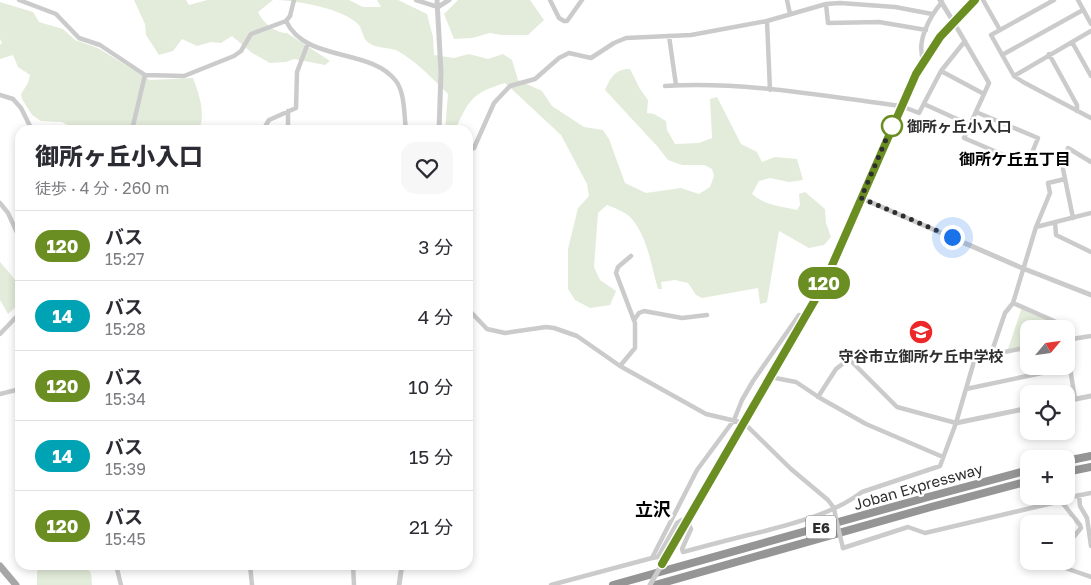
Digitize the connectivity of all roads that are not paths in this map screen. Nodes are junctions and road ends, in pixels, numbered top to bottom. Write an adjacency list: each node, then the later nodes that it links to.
1 (19, 0): 39 (street)
2 (294, 0): 24 (street)
3 (416, 0): 18 (street)
4 (437, 0): 18 (street)
5 (449, 0): 18 (street)
6 (550, 0): 7 (street)
7 (582, 0)
8 (787, 0): 22 (street)
9 (812, 0): 19 (street)
10 (897, 0): 20 (street)
11 (975, 0): 26 (street)
12 (983, 0): 29 (street)
13 (1054, 0): 29 (street)
14 (1078, 0): 21 (street)
15 (941, 1): 23 (street); 26 (street)
16 (869, 2): 17 (street); 20 (street)
17 (826, 4): 19 (street); 28 (street)
18 (438, 6): 59 (street)
19 (813, 6): 22 (street)
20 (896, 8): 23 (street)
21 (1083, 10): 27 (street); 36 (street)
22 (790, 14): 25 (street)
23 (932, 14): 28 (street)
24 (286, 21): 34 (street); 39 (street)
25 (767, 21): 31 (street); 44 (street)
26 (954, 21): 32 (street); 37 (street)
27 (1091, 24)
28 (926, 30): 37 (street)
29 (1000, 30): 36 (street)
30 (1091, 31): 33 (street)
31 (669, 36): 42 (street); 60 (street)
32 (965, 41): 38 (street); 45 (street)
33 (1072, 42): 35 (street); 41 (street)
34 (308, 43): 49 (street); 58 (street)
35 (1049, 54): 40 (street); 50 (street)
36 (1002, 55): 40 (street)
37 (924, 61): 48 (street)
38 (941, 71): 45 (street); 47 (street)
39 (145, 74): 55 (street)
40 (1014, 76): 50 (street)
41 (1091, 76)
42 (676, 85): 43 (street); 44 (street)
43 (665, 86)
44 (770, 90): 48 (street)
45 (984, 94): 51 (street)
46 (0, 95): 54 (street)
47 (924, 104): 48 (street); 53 (street)
48 (901, 106): 63 (street)
49 (288, 111): 56 (street); 57 (street)
50 (1077, 111): 52 (street)
51 (976, 112): 53 (street); 53 (street)
52 (1091, 118)
53 (970, 124)
54 (30, 125)
55 (133, 125)
56 (266, 125)
57 (288, 125)
58 (405, 125)
59 (439, 125)
60 (473, 148)
61 (1091, 162): 62 (street)
62 (1065, 178): 66 (street); 68 (street)
63 (861, 198): 72 (street); 77 (street)
64 (0, 203): 69 (street)
65 (1091, 213): 66 (street)
66 (1073, 218): 67 (street)
67 (1055, 222): 68 (street); 70 (street)
68 (1036, 227): 72 (street)
69 (15, 228)
70 (1091, 252)
71 (631, 256): 79 (street)
72 (1022, 268): 73 (street); 74 (street)
73 (1091, 295)
74 (1013, 303): 80 (street); 85 (street)
75 (473, 314): 86 (street)
76 (707, 315): 79 (street)
77 (806, 316): 89 (street); 97 (street)
78 (15, 318): 81 (street)
79 (634, 320): 86 (street)
80 (1052, 320)
81 (0, 334)
82 (1091, 336): 83 (street)
83 (1075, 340)
84 (1020, 349): 85 (street)
85 (991, 354): 90 (street)
86 (620, 366): 97 (street)
87 (1032, 375): 90 (street)
88 (1072, 375): 95 (street)
89 (770, 377): 94 (street); 98 (street)
90 (966, 389): 99 (street)
91 (15, 390): 92 (street)
92 (0, 394)
93 (1091, 396): 95 (street)
94 (818, 397): 99 (street); 101 (street)
95 (1076, 399)
96 (1020, 410): 99 (street)
97 (734, 420): 98 (street); 118 (street)
98 (744, 423): 112 (street); 115 (street)
99 (956, 423): 101 (street)
100 (1091, 456): 102 (highway)
101 (943, 457): 112 (street)
102 (1075, 459)
103 (1091, 467): 104 (highway)
104 (1075, 470)
105 (1020, 472): 132 (highway, Joban Expressway / E6)
106 (1020, 483): 134 (highway, Joban Expressway / E6)
107 (1091, 493): 108 (street)
108 (1079, 495): 109 (street); 117 (street)
109 (1075, 496)
110 (1043, 505): 112 (street, bridge)
111 (1063, 505): 113 (street)
112 (834, 508): 115 (street)
113 (1072, 515)
114 (1075, 519): 116 (street)
115 (687, 521): 118 (street); 133 (street, bridge)
116 (1075, 535)
117 (1091, 546)
118 (652, 558): 131 (street)
119 (0, 566): 126 (main road)
120 (117, 570): 127 (street)
121 (250, 570): 128 (street)
122 (353, 570): 129 (street)
123 (401, 570): 130 (street)
124 (1071, 570): 125 (street)
125 (1091, 577)
126 (16, 585)
127 (121, 585)
128 (252, 585)
129 (354, 585)
130 (399, 585)
131 (551, 585)
132 (613, 585)
133 (650, 585)
134 (655, 585)

